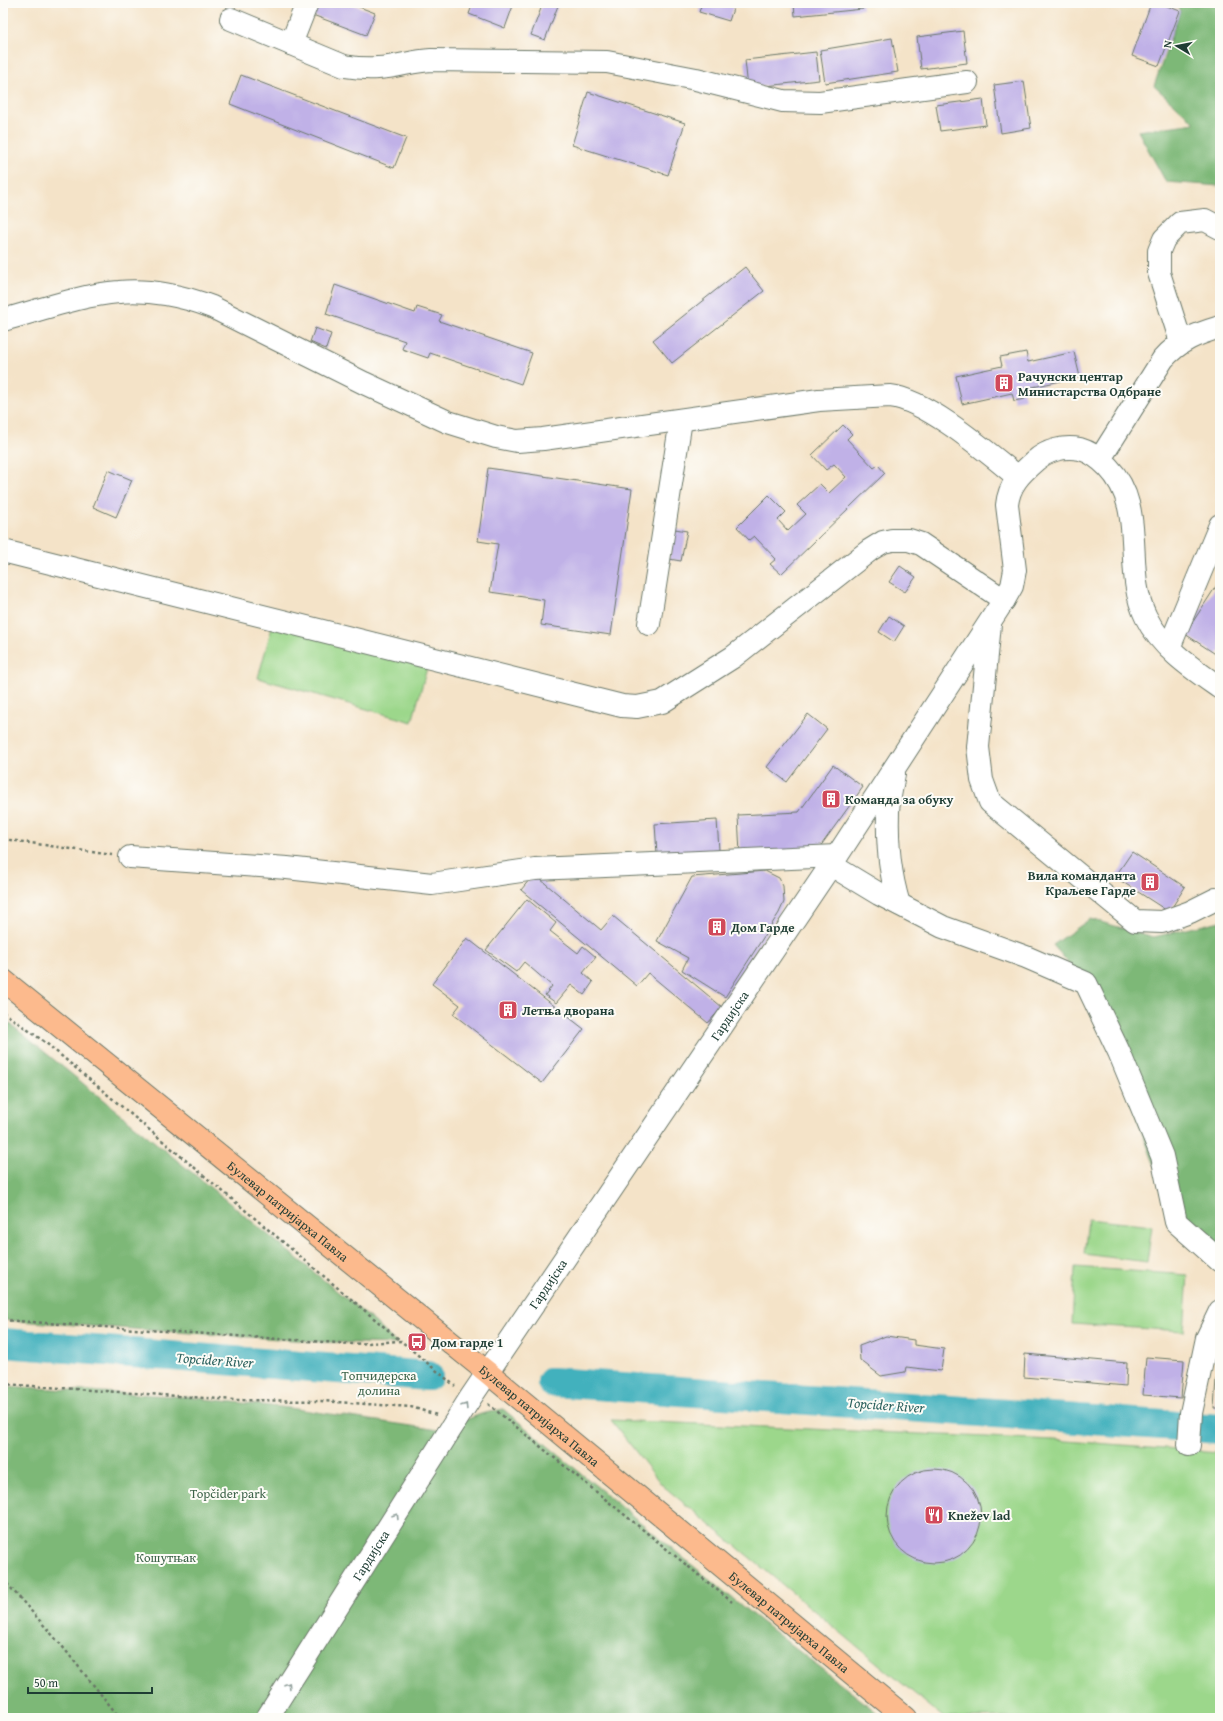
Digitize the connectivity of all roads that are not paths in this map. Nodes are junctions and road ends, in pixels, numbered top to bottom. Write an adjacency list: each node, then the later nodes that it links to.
1 (307, 3): 3 (street)
2 (231, 19): 3 (street)
3 (291, 44): 4 (street)
4 (967, 82)
5 (1220, 228): 8 (street)
6 (3, 320): 9 (street)
7 (1220, 327): 8 (street)
8 (1181, 342): 10 (street)
9 (681, 420): 11 (street); 16 (street)
10 (1100, 459): 11 (street); 17 (street)
11 (1018, 477): 14 (street, Гардијска)
12 (1220, 525): 17 (street)
13 (3, 551): 14 (street)
14 (1004, 600): 15 (street, Гардијска)
15 (991, 620): 19 (street, Гардијска); 22 (street)
16 (649, 624)
17 (1169, 648): 18 (street)
18 (1220, 688)
19 (895, 767): 21 (street, Гардијска); 23 (street)
20 (130, 857): 21 (street)
21 (834, 861): 23 (street); 27 (street, Гардијска)
22 (1220, 900)
23 (899, 904): 25 (street)
24 (3, 980): 27 (main road, Булевар патријарха Павла)
25 (1220, 1261)
26 (1220, 1311): 28 (street)
27 (487, 1372): 29 (street, Гардијска, one-way to 27); 30 (main road, Булевар патријарха Павла)
28 (1189, 1445)
29 (267, 1718)
30 (906, 1718)

